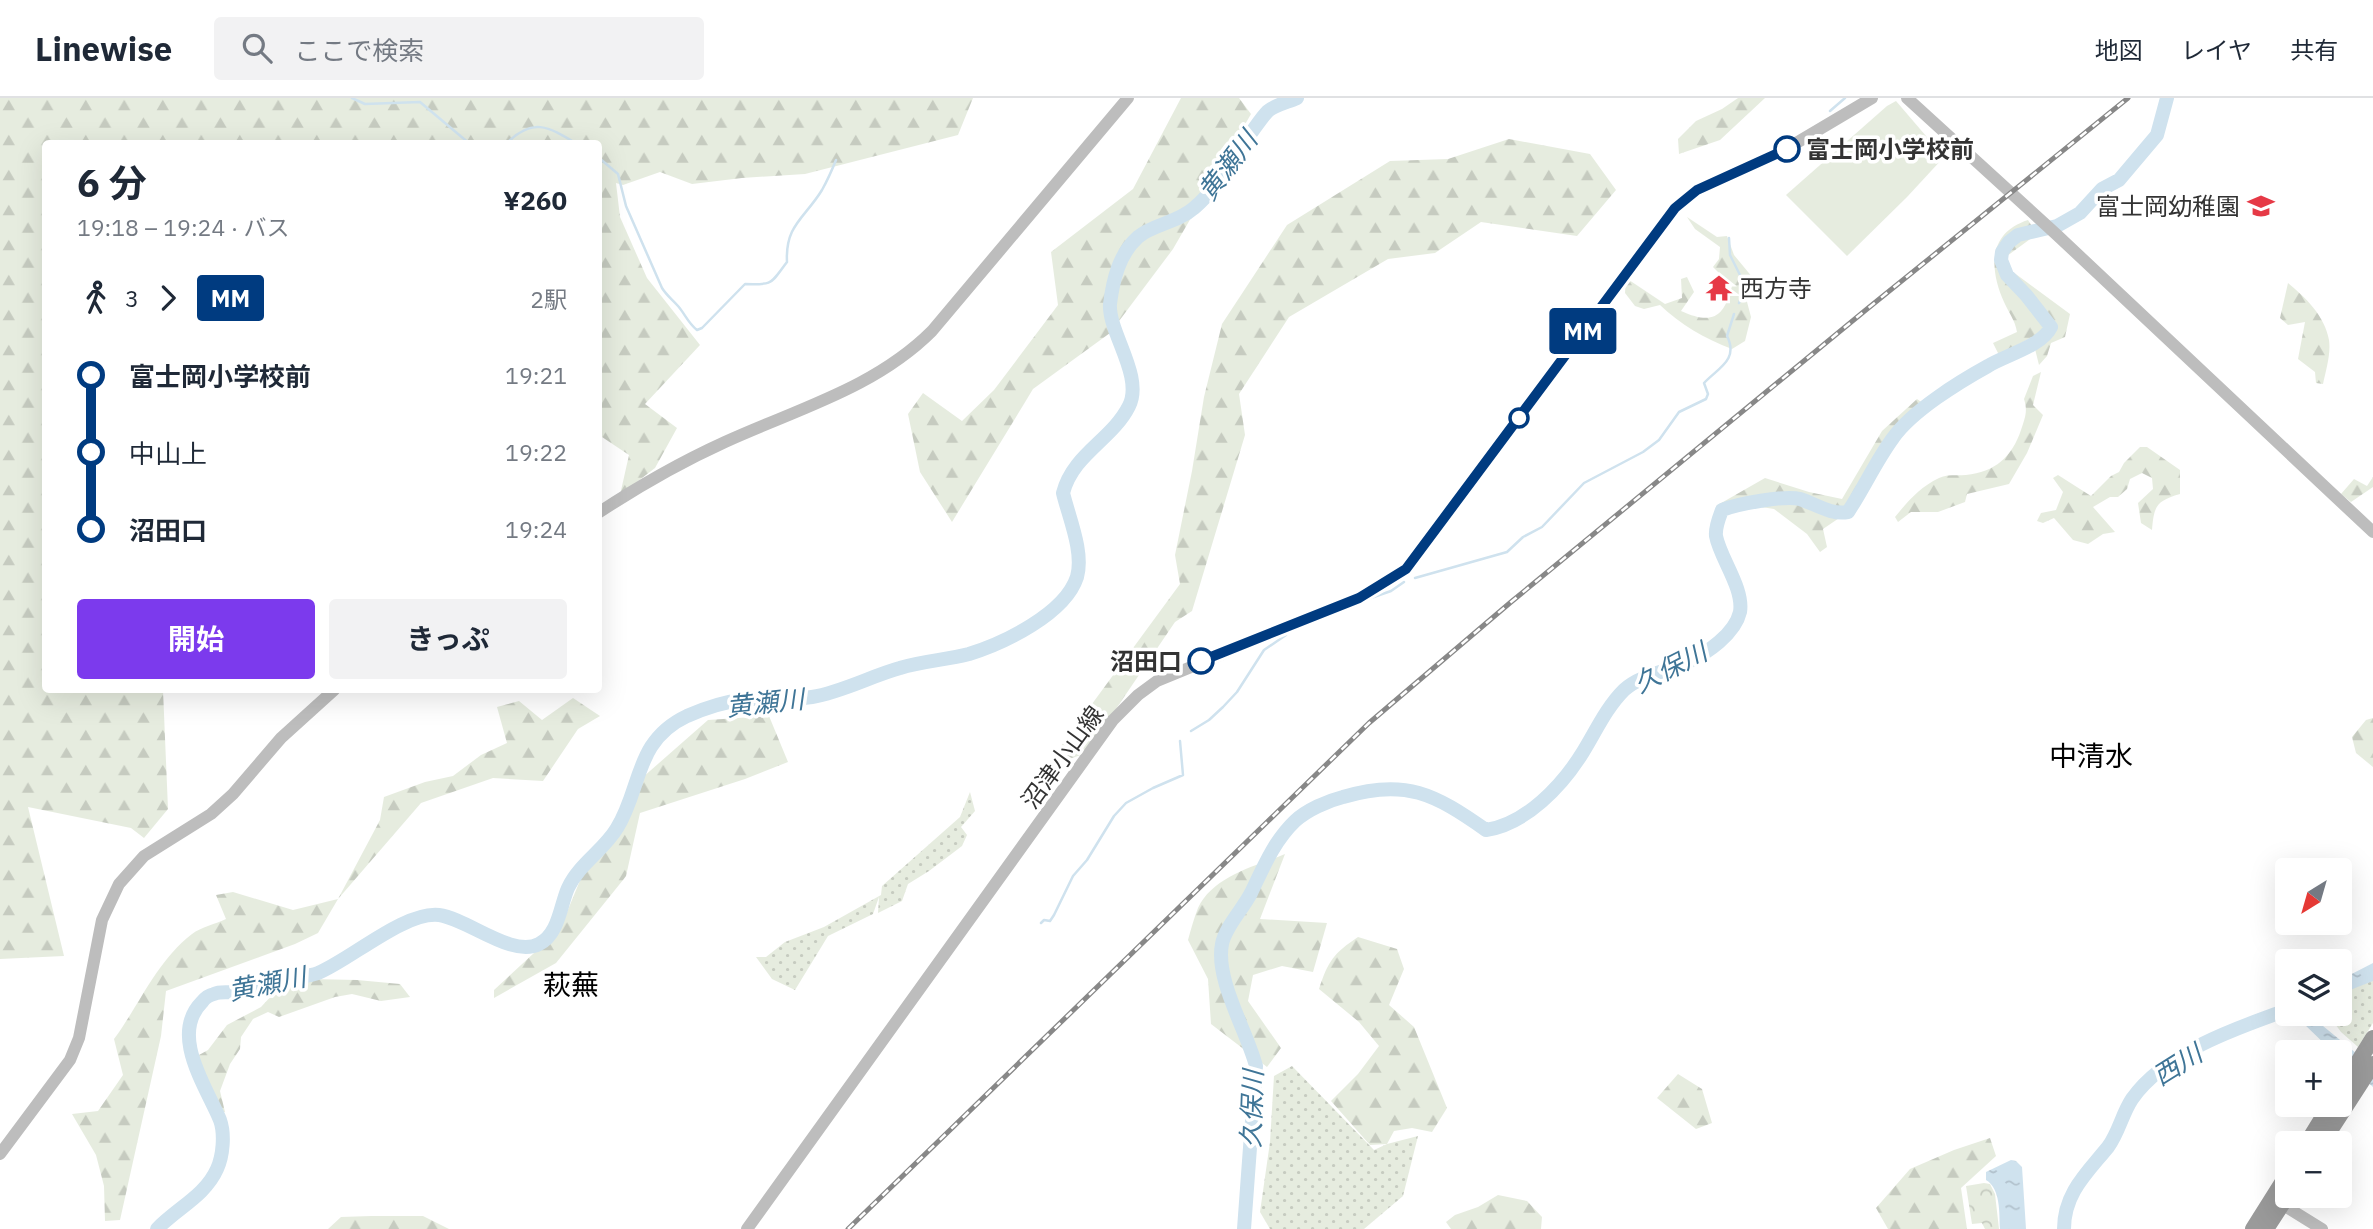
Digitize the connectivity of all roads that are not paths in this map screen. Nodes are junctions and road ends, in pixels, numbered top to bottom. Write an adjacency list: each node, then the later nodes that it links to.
1 (1128, 98): 4 (street)
2 (1872, 98): 13 (street, 沼津小山線)
3 (1907, 98): 5 (street)
4 (602, 511)
5 (2373, 532)
6 (331, 693): 9 (street)
7 (2370, 1051): 8 (highway)
8 (2352, 1080)
9 (0, 1154)
10 (2275, 1205): 14 (highway)
11 (2276, 1208): 15 (highway)
12 (2293, 1208): 16 (street)
13 (747, 1229)
14 (2253, 1229)
15 (2266, 1229)
16 (2322, 1229)

